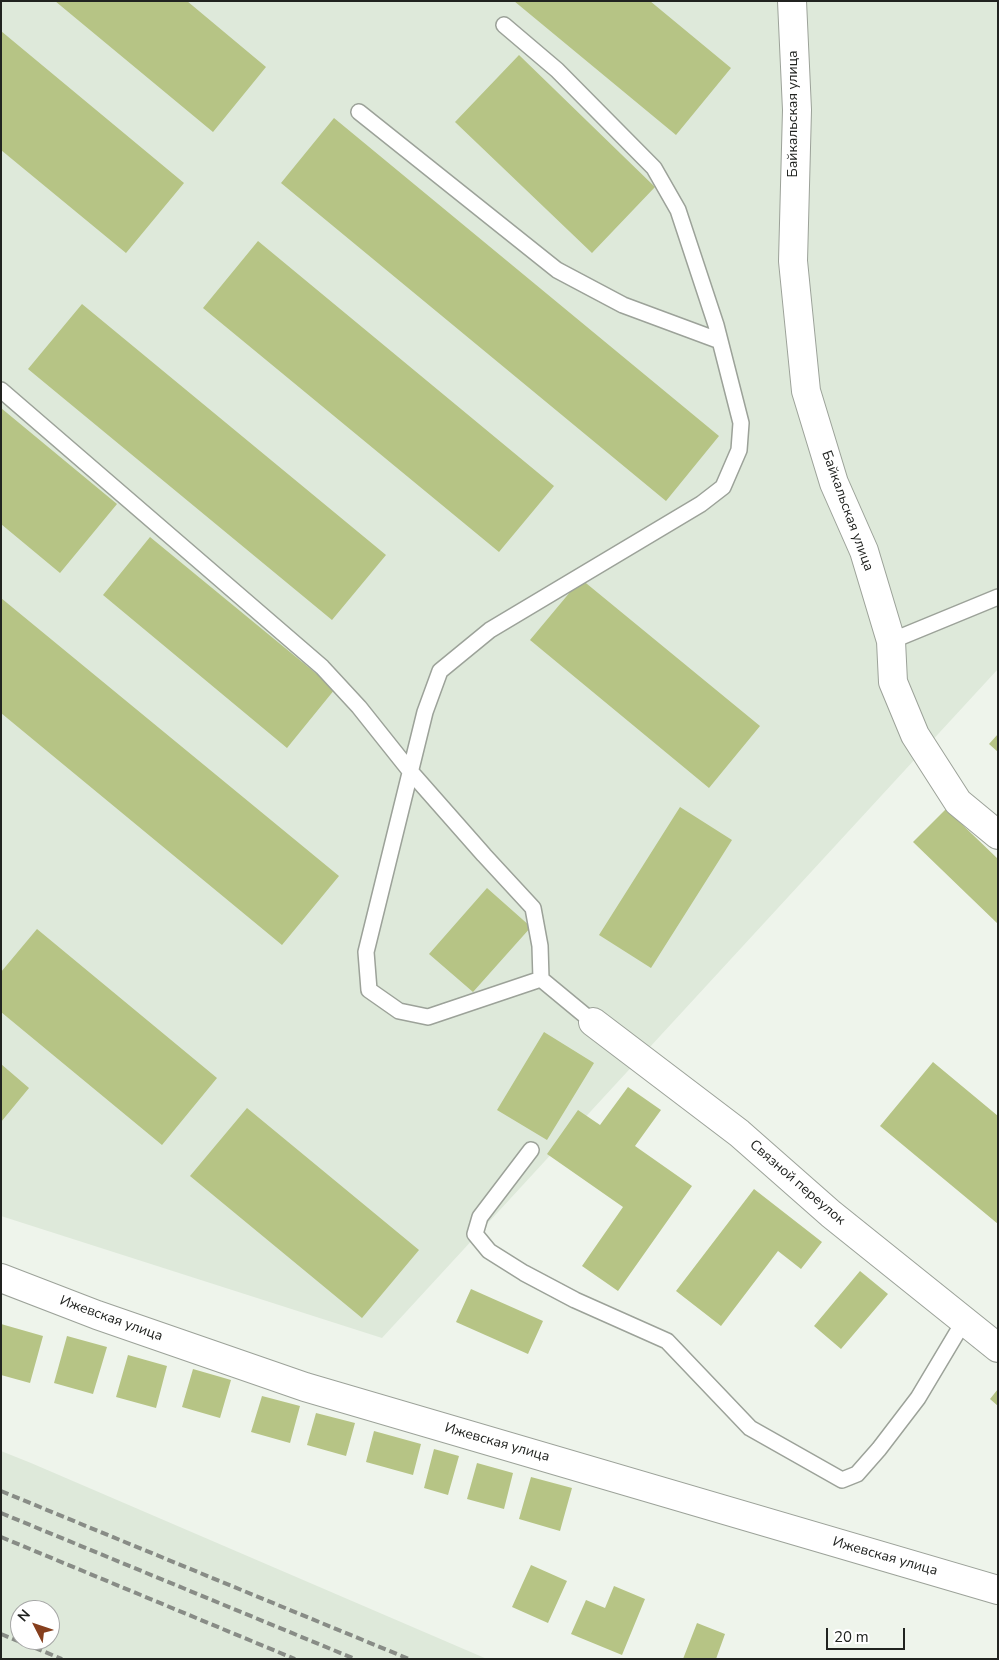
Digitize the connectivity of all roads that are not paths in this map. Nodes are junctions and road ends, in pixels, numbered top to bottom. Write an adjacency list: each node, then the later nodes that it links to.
1 (792, 1): 7 (street, Байкальская улица)
2 (504, 25): 4 (lane)
3 (360, 112): 4 (lane)
4 (720, 340): 8 (lane)
5 (1, 390): 8 (lane)
6 (998, 598): 7 (lane)
7 (891, 641): 9 (street, Байкальская улица)
8 (410, 771): 10 (lane); 10 (lane)
9 (998, 835)
10 (542, 979): 11 (lane)
11 (594, 1022): 14 (street, Связной переулок)
12 (530, 1150): 14 (lane)
13 (1, 1278): 16 (street, Ижевская улица)
14 (964, 1322): 15 (street, Связной переулок)
15 (998, 1348)
16 (998, 1590)

